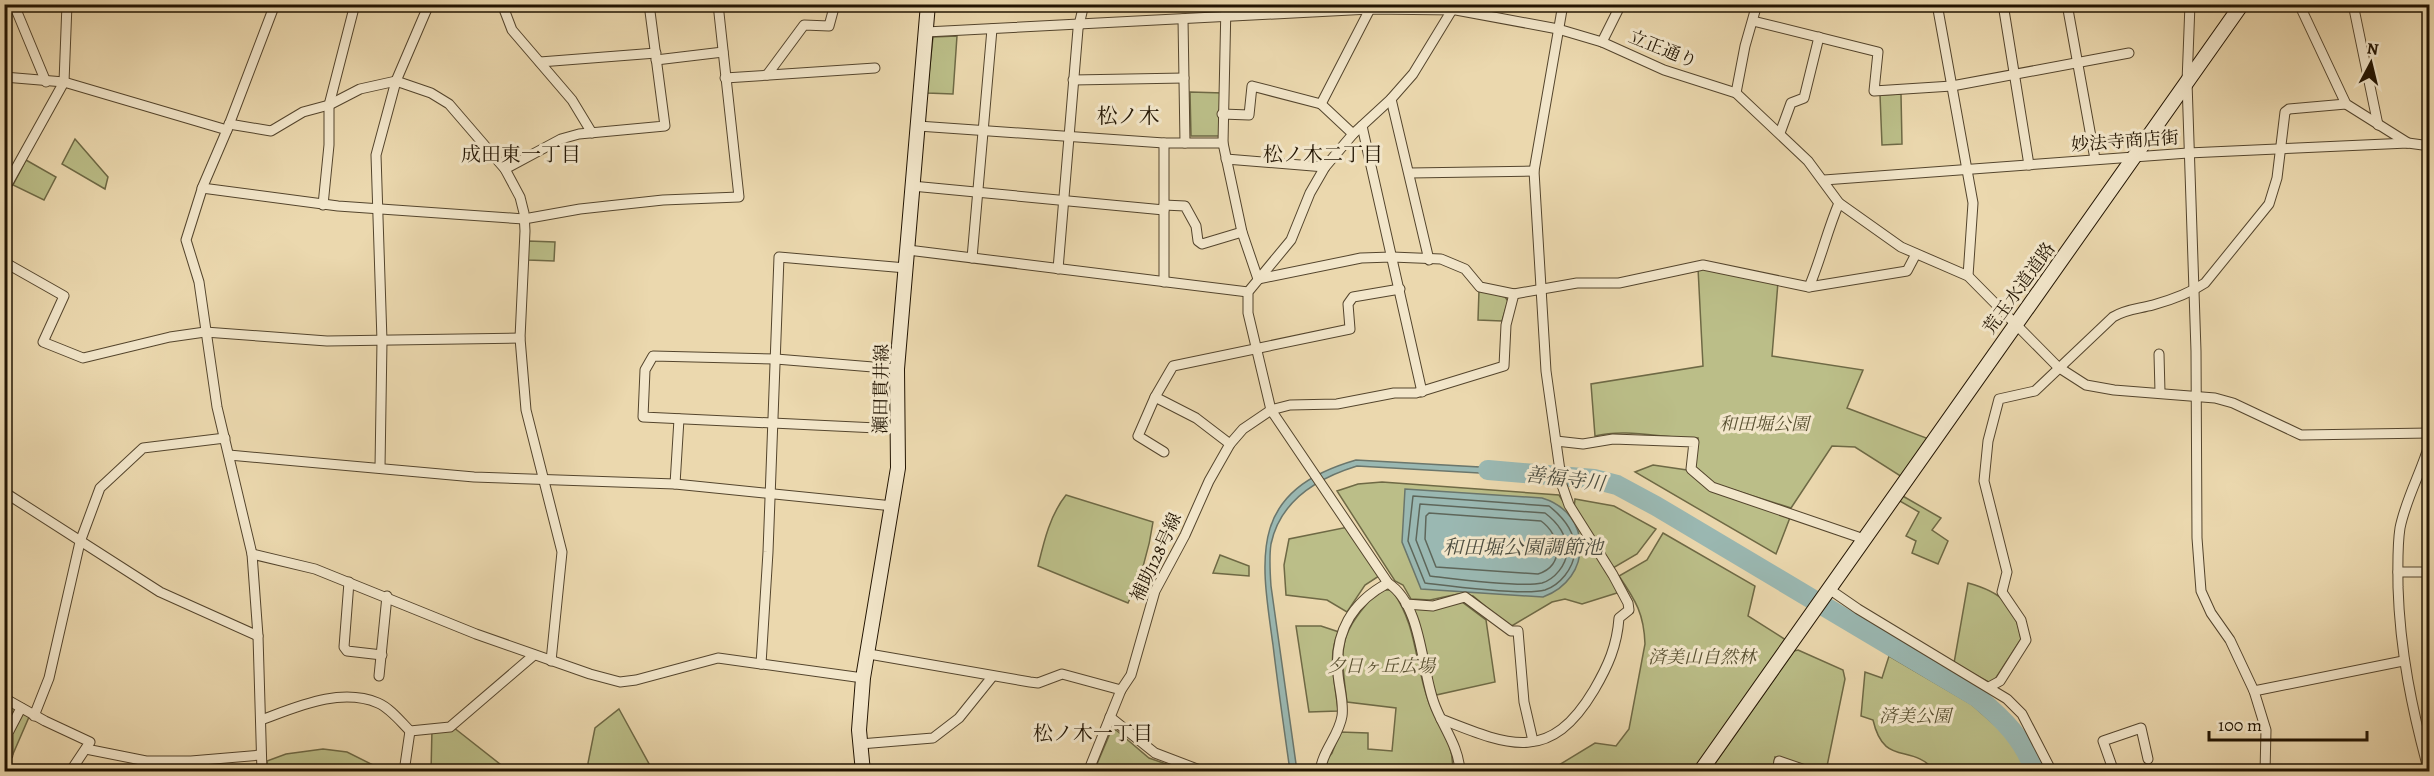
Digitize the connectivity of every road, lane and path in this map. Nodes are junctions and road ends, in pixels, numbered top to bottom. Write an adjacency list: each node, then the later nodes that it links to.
1 (10, 4): 47 (street)
2 (67, 4): 48 (street)
3 (275, 4): 60 (street)
4 (355, 4): 55 (street)
5 (429, 4): 46 (street)
6 (502, 4): 37 (street)
7 (649, 4): 36 (street)
8 (718, 4): 34 (street)
9 (835, 4): 40 (street)
10 (928, 4): 31 (main road, 瀬田貫井線)
11 (1084, 4): 28 (street)
12 (1226, 4): 25 (street)
13 (1563, 4): 30 (street)
14 (1621, 4): 33 (street)
15 (1757, 4): 27 (street)
16 (1937, 4): 50 (street)
17 (2003, 4): 41 (street)
18 (2067, 4): 38 (street)
19 (2190, 4): 49 (street)
20 (2242, 4): 49 (main road, 荒玉水道道路)
21 (2299, 4): 54 (street)
22 (2353, 4): 57 (street)
23 (1376, 7): 24 (street, 立正通り); 25 (street, 立正通り); 53 (street)
24 (1455, 8): 30 (street, 立正通り); 52 (street)
25 (1225, 16): 26 (street, 立正通り); 56 (street)
26 (1183, 19): 28 (street, 立正通り); 44 (street)
27 (1753, 21): 32 (street); 51 (street)
28 (1080, 24): 29 (street, 立正通り); 45 (street)
29 (992, 29): 31 (street, 立正通り); 61 (street)
30 (1558, 29): 33 (street, 立正通り); 80 (street)
31 (926, 32): 58 (main road, 瀬田貫井線)
32 (1819, 37): 50 (street); 63 (street)
33 (1602, 42): 51 (street, 立正通り)
34 (723, 52): 36 (street); 43 (street)
35 (2129, 53): 38 (street)
36 (656, 56): 37 (street); 62 (street)
37 (540, 62): 62 (street)
38 (2077, 64): 41 (street); 75 (street)
39 (875, 68): 40 (street)
40 (767, 75): 43 (street)
41 (2014, 76): 50 (street); 76 (street)
42 (4, 77): 47 (street)
43 (725, 78): 92 (street)
44 (1184, 78): 45 (street); 68 (street)
45 (1073, 80): 65 (street)
46 (396, 81): 55 (street); 78 (street); 91 (street)
47 (46, 82): 48 (street)
48 (64, 82): 60 (street); 85 (street)
49 (2187, 82): 72 (street); 73 (main road, 荒玉水道道路)
50 (1952, 86): 79 (street)
51 (1736, 93): 63 (street, 立正通り)
52 (1391, 99): 59 (street); 81 (street)
53 (1321, 104): 56 (street); 64 (street)
54 (2346, 104): 57 (street); 71 (street)
55 (329, 105): 60 (street); 89 (street)
56 (1222, 114): 66 (street)
57 (2378, 125): 69 (street)
58 (918, 126): 61 (street); 83 (main road, 瀬田貫井線)
59 (1362, 126): 64 (street); 96 (street)
60 (228, 127): 84 (street)
61 (983, 129): 65 (street); 86 (street)
62 (592, 133): 78 (street)
63 (1780, 133): 82 (street, 立正通り)
64 (1353, 134): 77 (street)
65 (1070, 135): 67 (street); 87 (street)
66 (1223, 142): 68 (street); 74 (street)
67 (1164, 143): 68 (street); 90 (street)
68 (1185, 143)
69 (2408, 143): 70 (street, 妙法寺商店街); 71 (street, 妙法寺商店街)
70 (2430, 146)
71 (2282, 149): 72 (street, 妙法寺商店街); 107 (street)
72 (2188, 153): 73 (street, 妙法寺商店街); 107 (street)
73 (2133, 158): 75 (street, 妙法寺商店街); 111 (main road, 荒玉水道道路)
74 (1226, 159): 77 (street); 93 (street)
75 (2095, 159): 76 (street, 妙法寺商店街)
76 (2029, 165): 79 (street, 妙法寺商店街)
77 (1325, 167): 103 (street)
78 (505, 169): 92 (street)
79 (1967, 169): 82 (street, 妙法寺商店街); 102 (street)
80 (1534, 171): 81 (street); 108 (street)
81 (1410, 173): 98 (street)
82 (1824, 180): 88 (street, 立正通り)
83 (912, 186): 86 (street); 94 (main road, 瀬田貫井線)
84 (202, 188): 89 (street); 112 (street)
85 (4, 190)
86 (978, 193): 87 (street); 97 (street)
87 (1065, 201): 90 (street); 101 (street)
88 (1839, 203): 95 (street, 立正通り); 105 (street)
89 (323, 205): 91 (street)
90 (1164, 208): 93 (street); 104 (street)
91 (377, 209): 92 (street); 114 (street)
92 (524, 219): 113 (street)
93 (1242, 232): 103 (street)
94 (908, 250): 97 (street); 100 (main road, 瀬田貫井線)
95 (1916, 254): 102 (street, 立正通り); 105 (street)
96 (1392, 257): 98 (street); 103 (street); 106 (street)
97 (972, 258): 101 (street)
98 (1429, 260): 110 (street)
99 (4, 262): 112 (street)
100 (906, 268): 117 (street); 119 (main road, 瀬田貫井線)
101 (1058, 269): 104 (street)
102 (1968, 276): 111 (street)
103 (1258, 279): 109 (street)
104 (1164, 282): 109 (street)
105 (1809, 287): 108 (street)
106 (1400, 289): 115 (street); 120 (street)
107 (2194, 290): 118 (street); 122 (street)
108 (1542, 291): 110 (street); 130 (street)
109 (1248, 292): 115 (street)
110 (1514, 294): 120 (street)
111 (2015, 323): 118 (street); 141 (main road, 荒玉水道道路)
112 (205, 332): 114 (street); 129 (street)
113 (520, 338): 114 (street); 136 (street)
114 (382, 341): 135 (street)
115 (1256, 347): 123 (street); 124 (street)
116 (2159, 354): 121 (street)
117 (776, 359): 119 (street); 125 (street); 126 (street)
118 (2058, 367): 121 (street); 161 (street)
119 (897, 369): 127 (main road, 瀬田貫井線)
120 (1422, 392): 124 (street)
121 (2160, 392): 122 (street)
122 (2197, 394): 128 (street); 163 (street)
123 (1155, 397): 132 (street); 133 (street)
124 (1271, 410): 132 (street, 補助128号線); 147 (street)
125 (679, 419): 126 (street); 137 (street)
126 (773, 423): 127 (street); 139 (street)
127 (898, 429): 140 (main road, 瀬田貫井線)
128 (2430, 433)
129 (225, 438): 134 (street); 142 (street)
130 (1556, 441): 141 (street); 172 (street)
131 (2430, 442): 144 (street)
132 (1230, 444): 162 (street, 補助128号線)
133 (1164, 452)
134 (229, 455): 135 (street); 143 (street)
135 (380, 467): 136 (street)
136 (543, 480): 137 (street); 155 (street)
137 (675, 484): 139 (street)
138 (4, 492): 142 (street)
139 (771, 494): 140 (street); 157 (street)
140 (894, 506): 152 (main road, 瀬田貫井線)
141 (1864, 539): 148 (main road, 荒玉水道道路)
142 (80, 542): 151 (street); 166 (street)
143 (252, 554): 146 (street); 151 (street)
144 (2398, 572): 145 (street); 156 (street)
145 (2430, 572)
146 (350, 582): 149 (street); 153 (street)
147 (1388, 583): 150 (street); 184 (street)
148 (1828, 591): 161 (street); 186 (main road, 荒玉水道道路)
149 (387, 596): 153 (street); 154 (street)
150 (1406, 604): 168 (street); 172 (street)
151 (258, 636): 169 (street)
152 (869, 654): 159 (street); 160 (main road, 瀬田貫井線)
153 (382, 655): 158 (street)
154 (534, 655): 155 (street); 170 (street)
155 (550, 661): 157 (street)
156 (2403, 661): 163 (street); 192 (street)
157 (761, 664): 160 (street)
158 (379, 676)
159 (992, 677): 162 (street); 173 (street)
160 (863, 678): 173 (main road, 瀬田貫井線)
161 (1989, 687): 189 (street)
162 (1121, 690): 167 (street, 補助128号線)
163 (2254, 691): 191 (street)
164 (4, 698): 165 (street)
165 (21, 708): 166 (street); 171 (street)
166 (34, 716): 174 (street)
167 (1110, 717): 182 (street, 補助128号線); 183 (street)
168 (1441, 719): 172 (street); 185 (street)
169 (261, 720): 170 (street); 176 (street)
170 (410, 730): 180 (street)
171 (6, 737): 175 (street)
172 (1533, 741)
173 (860, 744): 181 (main road, 瀬田貫井線)
174 (86, 749): 176 (street); 178 (street)
175 (9, 755)
176 (261, 755): 179 (street)
177 (2148, 759): 190 (street)
178 (70, 771)
179 (262, 771)
180 (404, 771)
181 (863, 771)
182 (1088, 771)
183 (1205, 771)
184 (1320, 771)
185 (1460, 771)
186 (1701, 771)
187 (1776, 771): 188 (street)
188 (1811, 771)
189 (2052, 771)
190 (2114, 771)
191 (2265, 771)
192 (2429, 771)

